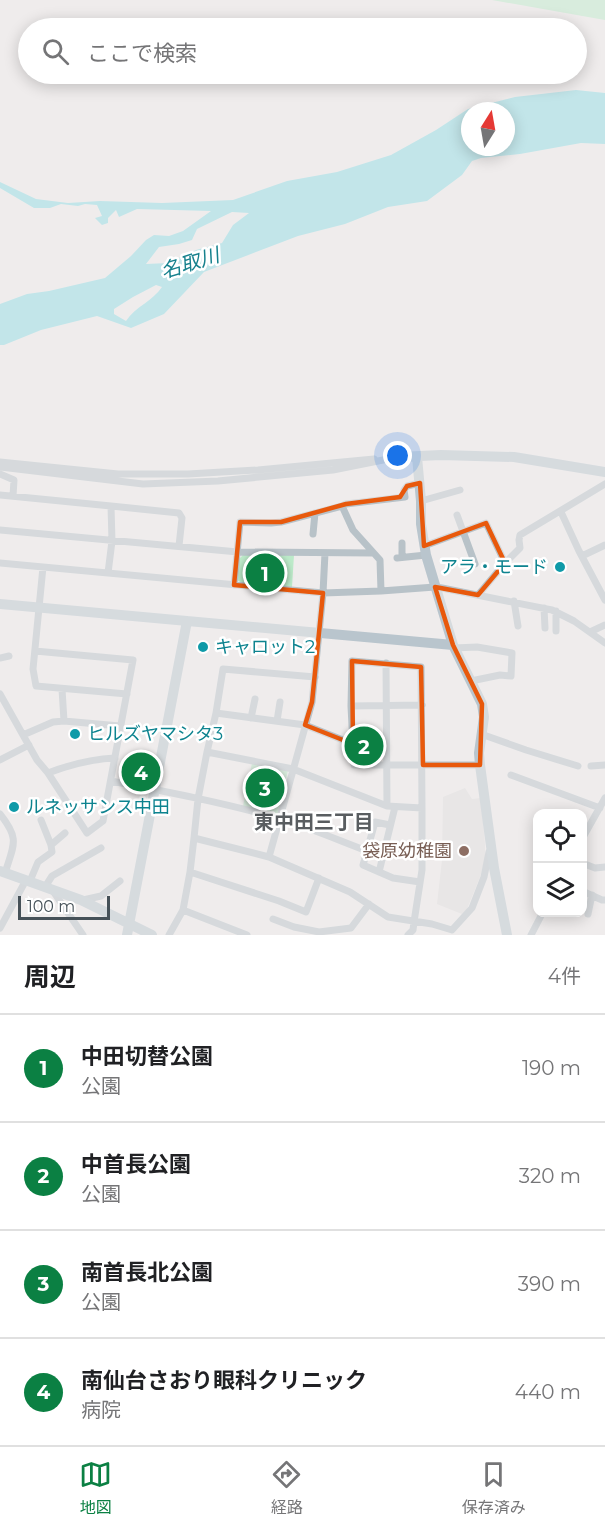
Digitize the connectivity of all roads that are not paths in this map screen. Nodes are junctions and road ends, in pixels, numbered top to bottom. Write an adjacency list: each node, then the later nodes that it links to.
1 (398, 457): 2 (street); 3 (street); 4 (street)
2 (417, 457): 5 (street); 7 (street)
3 (0, 462)
4 (0, 467)
5 (605, 472)
6 (0, 474): 11 (street)
7 (420, 483): 12 (street); 14 (street)
8 (605, 484): 15 (street)
9 (460, 490): 12 (street)
10 (0, 495): 11 (street)
11 (13, 496): 13 (street)
12 (421, 501): 25 (street)
13 (111, 506): 21 (street); 24 (street)
14 (342, 506): 16 (street); 28 (street)
15 (561, 512): 29 (street); 31 (street)
16 (315, 513): 20 (street); 26 (street)
17 (457, 515): 19 (street)
18 (0, 530): 21 (street)
19 (464, 531): 25 (street); 31 (street); 32 (street)
20 (314, 534)
21 (112, 541): 24 (street); 34 (street)
22 (402, 543): 25 (street)
23 (605, 545): 29 (street)
24 (179, 546): 26 (street)
25 (425, 550): 36 (street)
26 (238, 552): 27 (street); 35 (street)
27 (325, 553): 28 (street); 38 (street)
28 (373, 553): 37 (street)
29 (582, 556): 40 (street)
30 (0, 563): 33 (street)
31 (505, 563): 39 (street)
32 (475, 564)
33 (43, 567): 34 (street); 43 (street)
34 (108, 573): 35 (street)
35 (234, 585): 38 (street)
36 (435, 587): 37 (street); 39 (street); 54 (street)
37 (381, 591): 38 (street)
38 (323, 593): 52 (street)
39 (478, 595): 41 (street)
40 (605, 600)
41 (514, 601): 44 (street); 47 (street)
42 (0, 604): 43 (street)
43 (39, 607): 46 (street); 55 (street)
44 (544, 608): 45 (street); 49 (street)
45 (556, 611): 50 (street); 51 (street)
46 (187, 621): 52 (street); 92 (street)
47 (518, 626)
48 (605, 626): 51 (street)
49 (545, 628)
50 (556, 631)
51 (590, 632): 53 (street)
52 (319, 633): 54 (street); 59 (street)
53 (605, 643)
54 (454, 647): 60 (street); 60 (street)
55 (35, 651): 61 (street); 63 (street)
56 (9, 656): 57 (street)
57 (0, 658)
58 (386, 663): 66 (street); 67 (street); 68 (street)
59 (315, 677): 69 (street); 73 (street)
60 (471, 681): 75 (street)
61 (62, 689): 63 (street); 71 (street)
62 (0, 694): 76 (street)
63 (127, 694): 74 (street)
64 (255, 699): 70 (street)
65 (280, 702): 72 (street)
66 (386, 705): 67 (street); 68 (street); 82 (street)
67 (422, 705): 83 (street)
68 (351, 706): 77 (street)
69 (216, 713): 70 (street); 79 (street)
70 (251, 718): 72 (street)
71 (64, 721): 74 (street); 76 (street)
72 (277, 721): 73 (street)
73 (305, 725): 77 (street); 88 (street)
74 (120, 726): 81 (street)
75 (481, 734): 84 (street); 86 (street)
76 (23, 735): 78 (street)
77 (353, 744): 82 (street)
78 (29, 745): 80 (street); 89 (street)
79 (207, 752): 88 (street); 94 (street)
80 (1, 758)
81 (115, 758): 89 (street); 91 (street)
82 (388, 765): 83 (street); 95 (street)
83 (423, 765): 84 (street); 96 (street)
84 (480, 765): 106 (street)
85 (605, 765): 87 (street)
86 (578, 766)
87 (591, 766)
88 (293, 769): 95 (street); 99 (street)
89 (48, 773): 91 (street)
90 (511, 775): 97 (street)
91 (111, 781): 92 (street)
92 (154, 789): 94 (street); 130 (street)
93 (605, 798): 97 (street)
94 (198, 799): 99 (street); 104 (street)
95 (391, 807): 96 (street); 101 (street)
96 (422, 808): 118 (street)
97 (600, 808): 102 (street)
98 (0, 813): 112 (street)
99 (280, 819): 108 (street); 109 (street)
100 (40, 820): 105 (street)
101 (390, 825): 108 (street); 114 (street)
102 (587, 830)
103 (65, 833): 105 (street)
104 (194, 838): 109 (street); 113 (street)
105 (51, 845): 116 (street)
106 (491, 846): 132 (street); 140 (street)
107 (101, 848): 119 (street)
108 (367, 851): 114 (street)
109 (269, 857): 115 (street)
110 (587, 865): 111 (street)
111 (605, 867)
112 (2, 872): 116 (street)
113 (190, 872): 115 (street); 125 (street)
114 (379, 872): 118 (street)
115 (319, 878): 124 (street)
116 (28, 881): 119 (street); 131 (street)
117 (120, 881): 122 (street)
118 (420, 882): 129 (street)
119 (48, 888): 122 (street); 134 (street)
120 (587, 893): 121 (street)
121 (592, 895): 123 (street); 126 (street)
122 (81, 900): 130 (street)
123 (605, 900)
124 (369, 904): 129 (street); 133 (street)
125 (183, 910): 137 (street); 138 (street)
126 (588, 914)
127 (540, 917): 141 (street)
128 (273, 919): 133 (street)
129 (414, 922): 132 (street); 139 (street)
130 (129, 923): 135 (street); 136 (street)
131 (0, 928)
132 (452, 932)
133 (319, 934)
134 (83, 935)
135 (127, 935)
136 (152, 935)
137 (169, 935)
138 (247, 935)
139 (408, 935)
140 (507, 935)
141 (531, 935)

